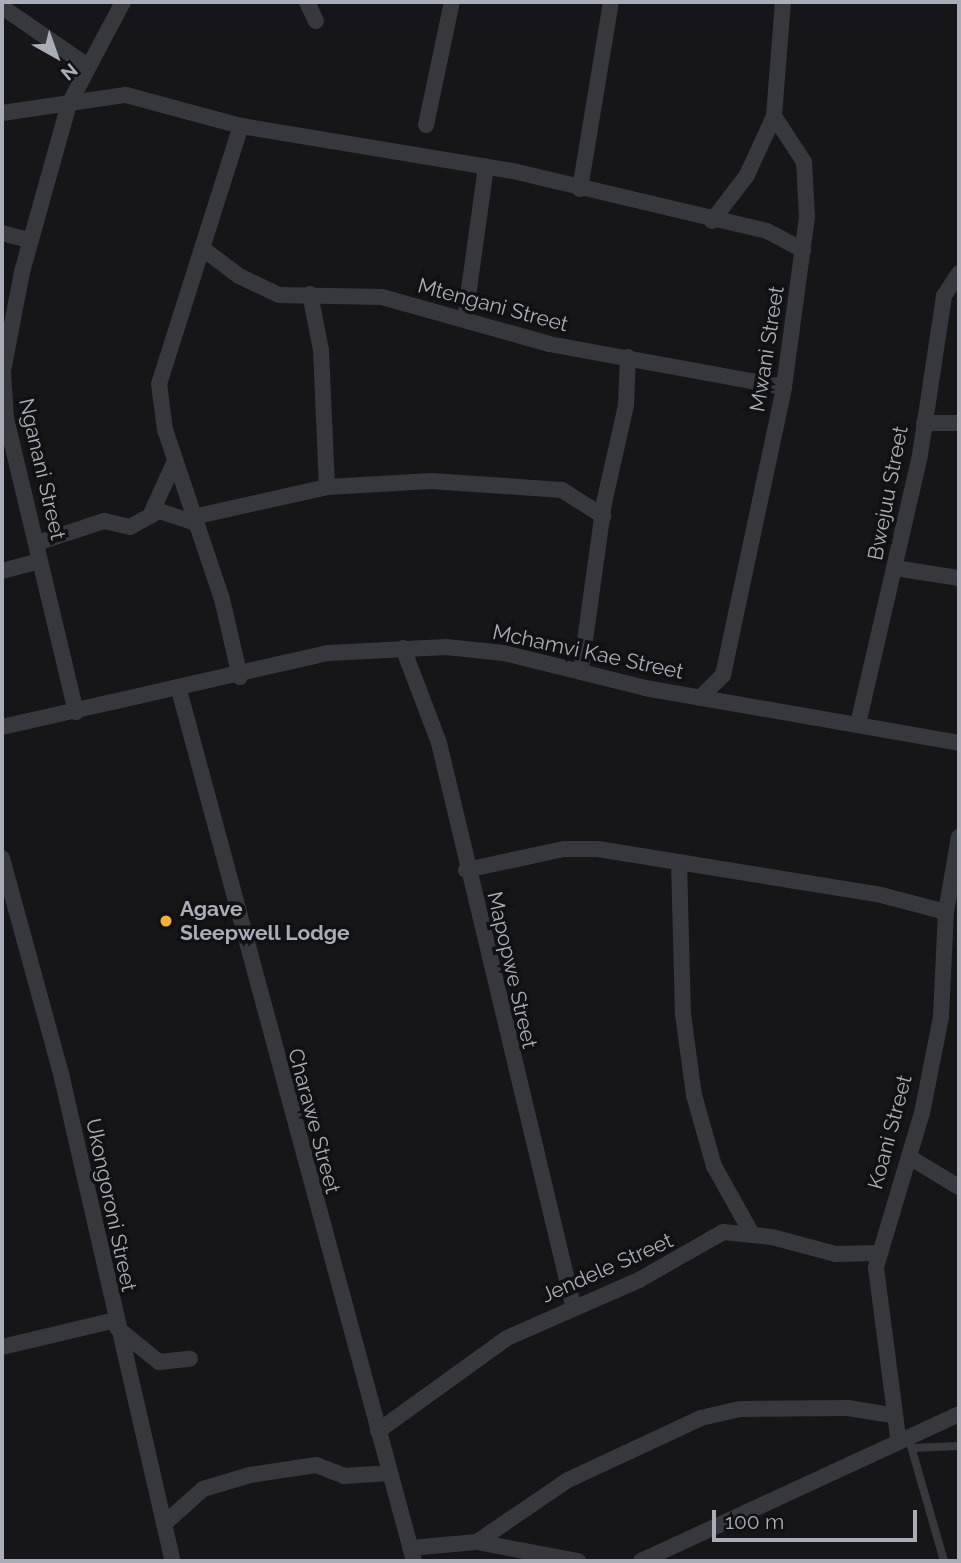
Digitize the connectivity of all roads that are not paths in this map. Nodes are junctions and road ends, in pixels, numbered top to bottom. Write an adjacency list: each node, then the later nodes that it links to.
1 (122, 2): 8 (street, Nganani Street)
2 (307, 2): 7 (street)
3 (452, 2): 13 (street)
4 (611, 2): 15 (street)
5 (783, 2): 11 (street)
6 (2, 7): 8 (street)
7 (316, 20)
8 (88, 66): 9 (street, Nganani Street)
9 (69, 104): 10 (street); 12 (street); 18 (street, Nganani Street)
10 (2, 113)
11 (774, 116): 16 (street); 20 (street, Mwani Street)
12 (241, 125): 14 (street); 19 (street)
13 (426, 125)
14 (486, 166): 15 (street); 23 (street)
15 (580, 189): 16 (street)
16 (712, 221): 20 (street)
17 (2, 233): 18 (street)
18 (31, 241): 24 (street, Nganani Street)
19 (202, 248): 22 (street, Mtengani Street); 30 (street)
20 (803, 250): 26 (street, Mwani Street)
21 (959, 273): 27 (street, Bwejuu Street)
22 (310, 294): 23 (street, Mtengani Street); 31 (street)
23 (465, 318): 25 (street, Mtengani Street)
24 (4, 344): 29 (street, Nganani Street)
25 (628, 357): 26 (street, Mtengani Street); 33 (street)
26 (784, 387): 44 (street, Mwani Street)
27 (924, 423): 28 (street); 37 (street, Bwejuu Street)
28 (959, 423)
29 (8, 454): 35 (street, Nganani Street)
30 (175, 461): 32 (street); 34 (street)
31 (327, 487): 33 (street); 34 (street)
32 (150, 516): 34 (street); 35 (street)
33 (603, 516): 41 (street)
34 (193, 519): 42 (street)
35 (37, 543): 36 (street, Nganani Street)
36 (40, 561): 38 (street); 45 (street, Nganani Street)
37 (895, 568): 39 (street); 46 (street, Bwejuu Street)
38 (2, 571)
39 (959, 578)
40 (403, 648): 41 (street, Mchamvi Kae Street); 42 (street, Mchamvi Kae Street); 52 (street, Mapopwe Street)
41 (581, 669): 44 (street, Mchamvi Kae Street)
42 (240, 677): 43 (street, Mchamvi Kae Street)
43 (179, 690): 45 (street, Mchamvi Kae Street); 66 (street, Charawe Street)
44 (700, 698): 46 (street, Mchamvi Kae Street)
45 (76, 712): 47 (street, Mchamvi Kae Street)
46 (858, 724): 48 (street, Mchamvi Kae Street)
47 (2, 727)
48 (959, 743)
49 (959, 837): 53 (street, Koani Street)
50 (2, 858): 59 (street, Ukongoroni Street)
51 (679, 862): 52 (street); 53 (street); 56 (street)
52 (466, 870): 58 (street, Mapopwe Street)
53 (946, 912): 54 (street, Koani Street)
54 (909, 1157): 55 (street); 57 (street, Koani Street)
55 (959, 1187)
56 (752, 1234): 57 (street, Jendele Street); 58 (street, Jendele Street)
57 (878, 1253): 65 (street, Koani Street)
58 (573, 1305): 66 (street, Jendele Street)
59 (116, 1324): 60 (street); 61 (street); 63 (street, Ukongoroni Street)
60 (2, 1348)
61 (150, 1358): 62 (street); 63 (street)
62 (190, 1359)
63 (131, 1387): 70 (street, Ukongoroni Street)
64 (959, 1414): 67 (street)
65 (891, 1415): 67 (street, Koani Street); 71 (street)
66 (378, 1431): 69 (street, Charawe Street)
67 (906, 1440): 68 (lane); 75 (street); 76 (lane)
68 (959, 1446)
69 (390, 1473): 70 (street); 72 (street, Charawe Street)
70 (164, 1524): 73 (street, Ukongoroni Street)
71 (477, 1542): 72 (street); 74 (street)
72 (412, 1554)
73 (173, 1561)
74 (578, 1561)
75 (641, 1561)
76 (944, 1561)

